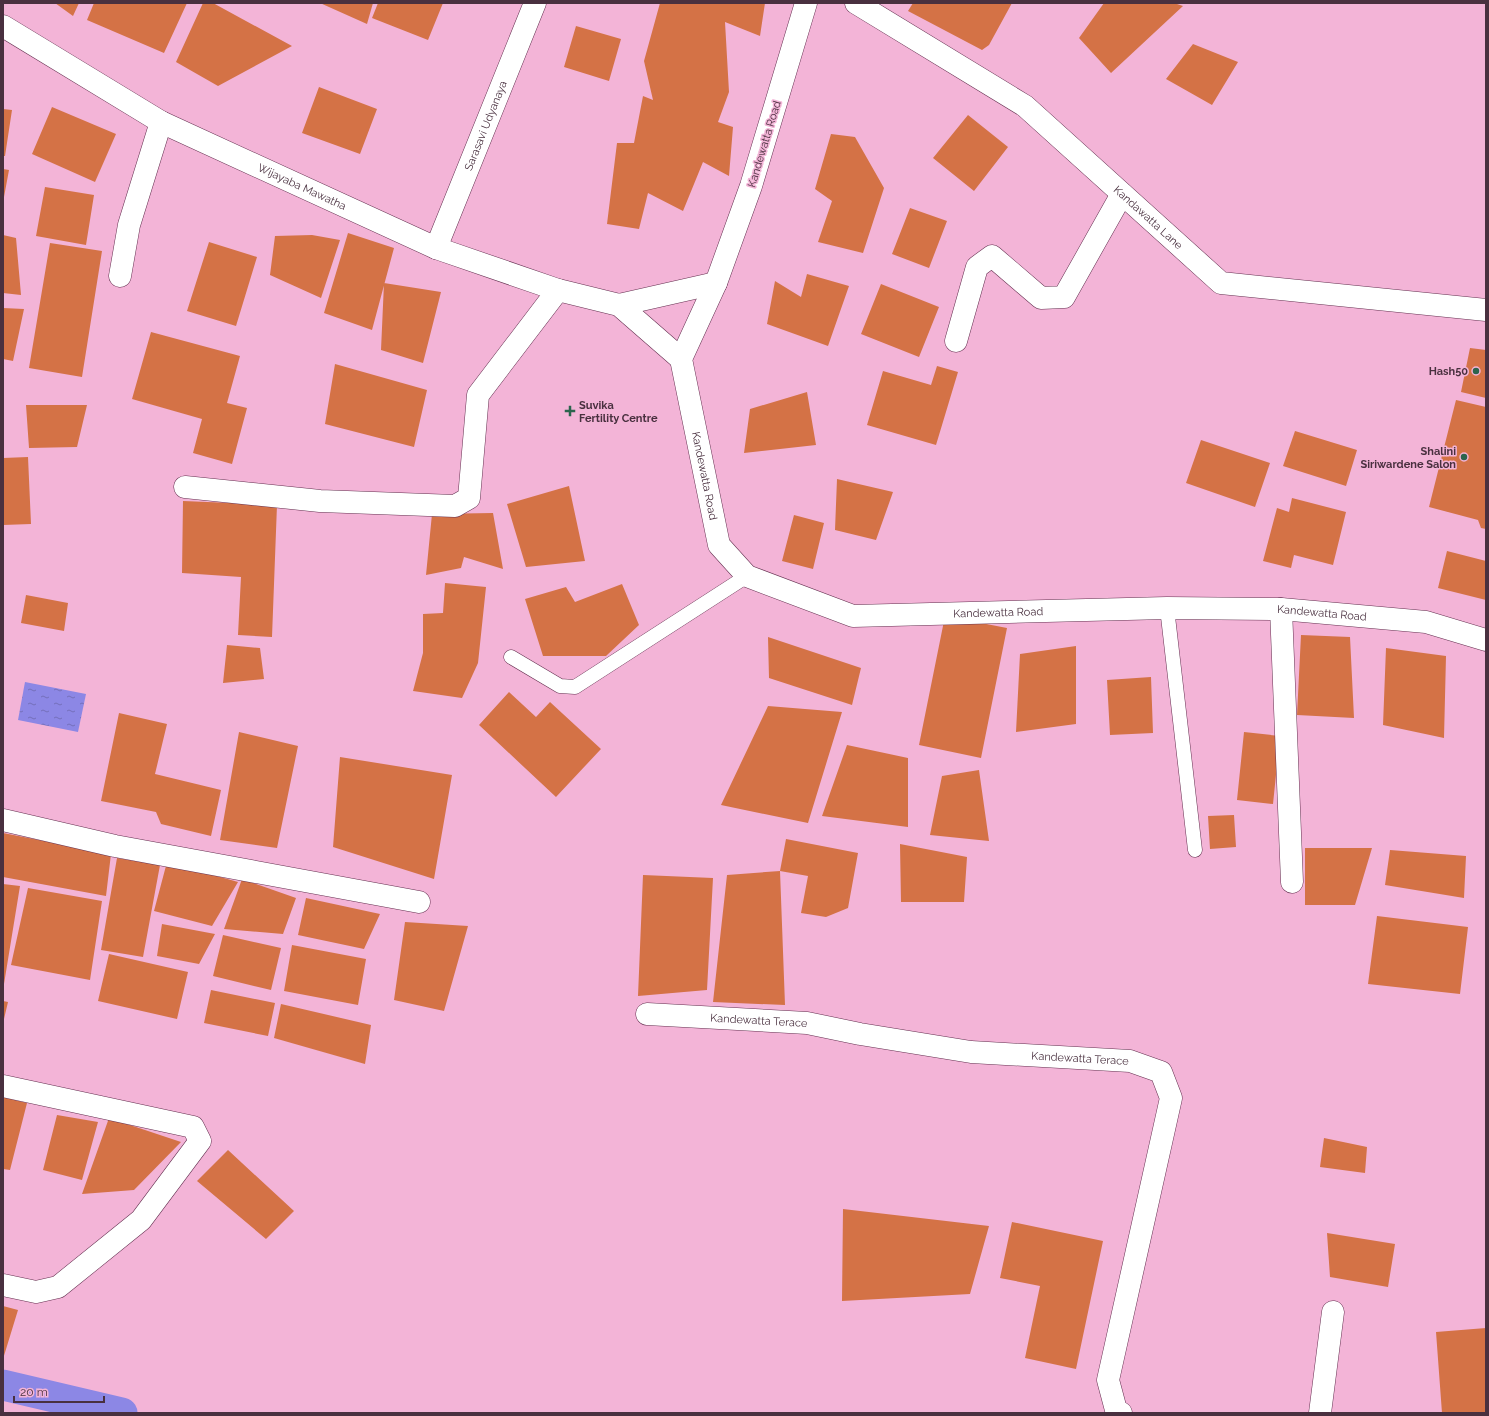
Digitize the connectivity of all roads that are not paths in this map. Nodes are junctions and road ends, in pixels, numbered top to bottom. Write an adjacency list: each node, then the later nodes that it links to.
1 (535, 3): 7 (street, Sarasavi Udyanaya)
2 (806, 3): 9 (street, Kandewatta Road)
3 (856, 3): 6 (street, Kandawatta Lane)
4 (3, 26): 5 (street, Wijayaba Mawatha)
5 (161, 122): 7 (street, Wijayaba Mawatha); 8 (street)
6 (1122, 194): 12 (street, Kandawatta Lane); 13 (street)
7 (436, 248): 10 (street, Wijayaba Mawatha)
8 (120, 276)
9 (716, 283): 11 (street); 14 (street, Kandewatta Road)
10 (558, 290): 11 (street, Wijayaba Mawatha); 15 (street)
11 (619, 305): 14 (street)
12 (1486, 310)
13 (956, 341)
14 (681, 359): 16 (street, Kandewatta Road)
15 (185, 487)
16 (747, 576): 17 (street, Kandewatta Road); 20 (lane)
17 (1167, 608): 18 (street, Kandewatta Road); 22 (lane)
18 (1280, 609): 19 (street, Kandewatta Road); 23 (street)
19 (1486, 640)
20 (511, 657)
21 (3, 820): 24 (street)
22 (1196, 850)
23 (1292, 882)
24 (419, 902)
25 (647, 1014): 29 (street, Kandewatta Terace)
26 (3, 1086): 27 (street)
27 (3, 1285)
28 (1333, 1312): 30 (street)
29 (1121, 1413)
30 (1320, 1413)

